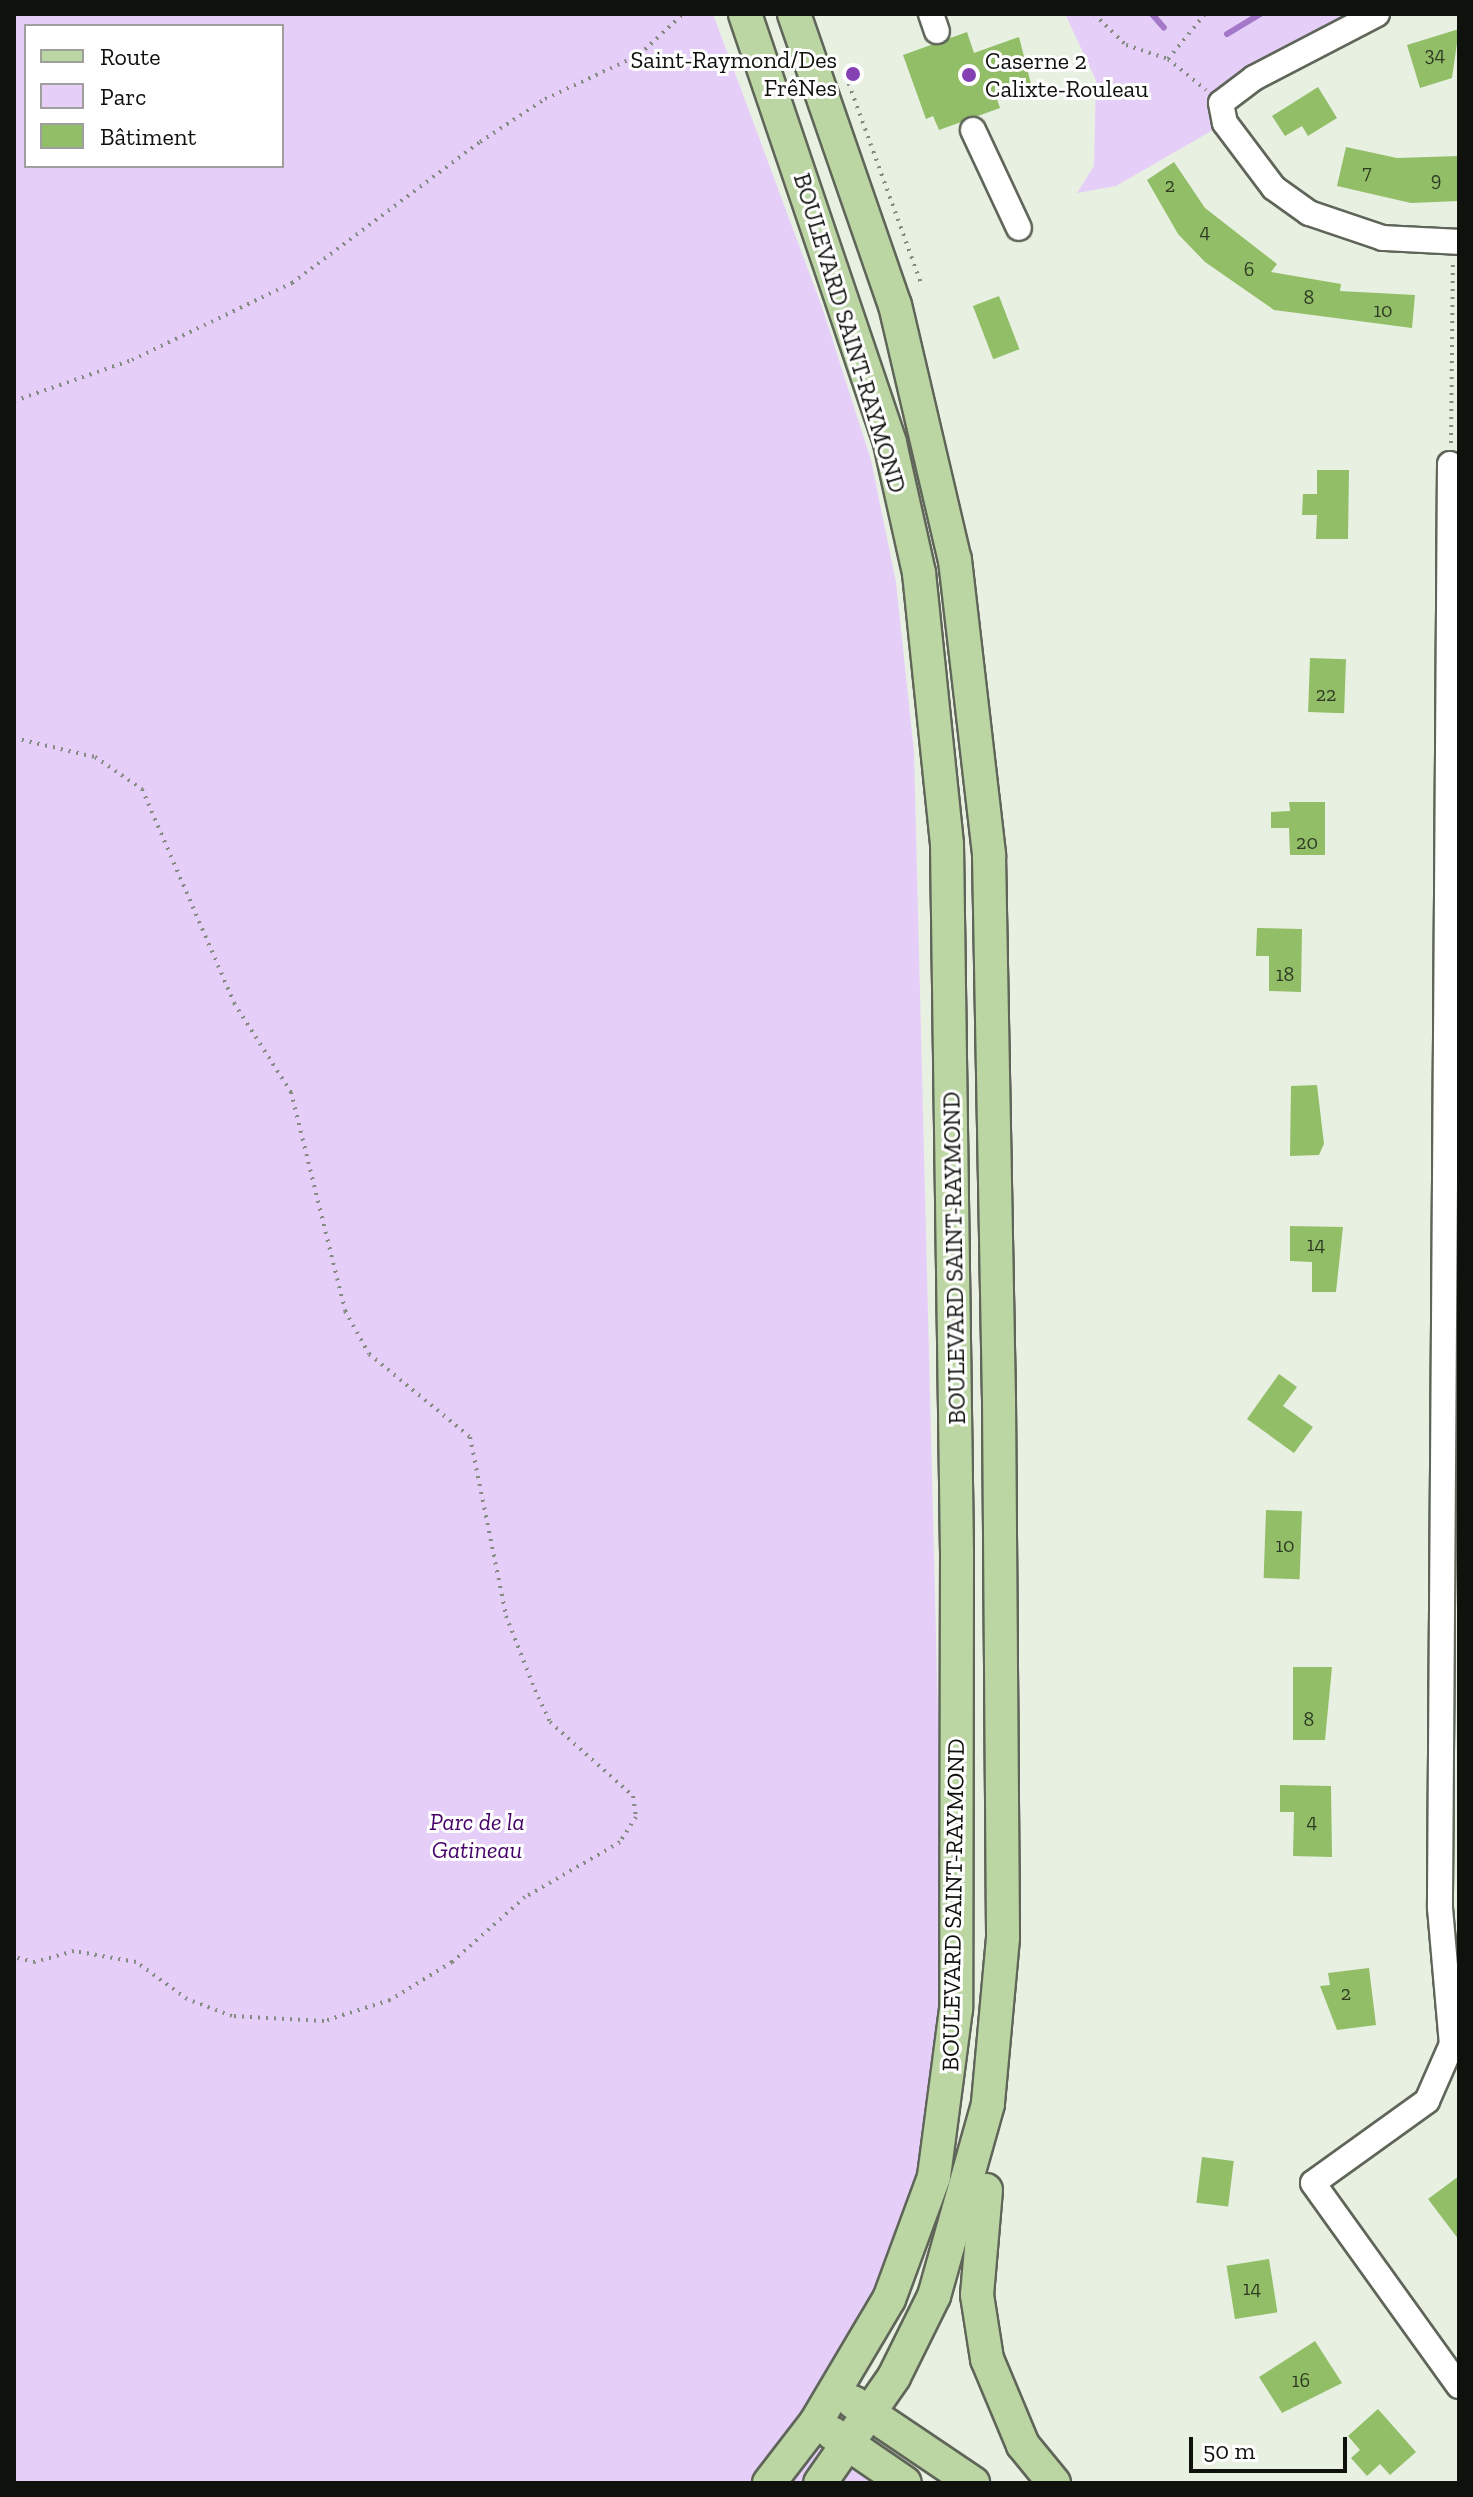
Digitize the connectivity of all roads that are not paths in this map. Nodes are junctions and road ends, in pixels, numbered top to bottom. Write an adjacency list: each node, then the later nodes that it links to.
1 (745, 14): 10 (main road, BOULEVARD SAINT-RAYMOND)
2 (794, 14): 8 (main road, BOULEVARD SAINT-RAYMOND)
3 (1377, 14): 6 (street)
4 (973, 130): 5 (street)
5 (1019, 228)
6 (1456, 242)
7 (1450, 464): 9 (street)
8 (999, 2029): 11 (main road, BOULEVARD SAINT-RAYMOND); 18 (main road)
9 (1459, 2386)
10 (836, 2391): 11 (main road); 12 (main road, BOULEVARD SAINT-RAYMOND)
11 (870, 2413): 13 (main road, BOULEVARD SAINT-RAYMOND); 17 (main road)
12 (816, 2422): 13 (main road); 14 (main road, BOULEVARD SAINT-RAYMOND)
13 (850, 2445): 15 (main road, BOULEVARD SAINT-RAYMOND); 16 (main road)
14 (769, 2483)
15 (820, 2483)
16 (905, 2483)
17 (973, 2483)
18 (1054, 2483)

